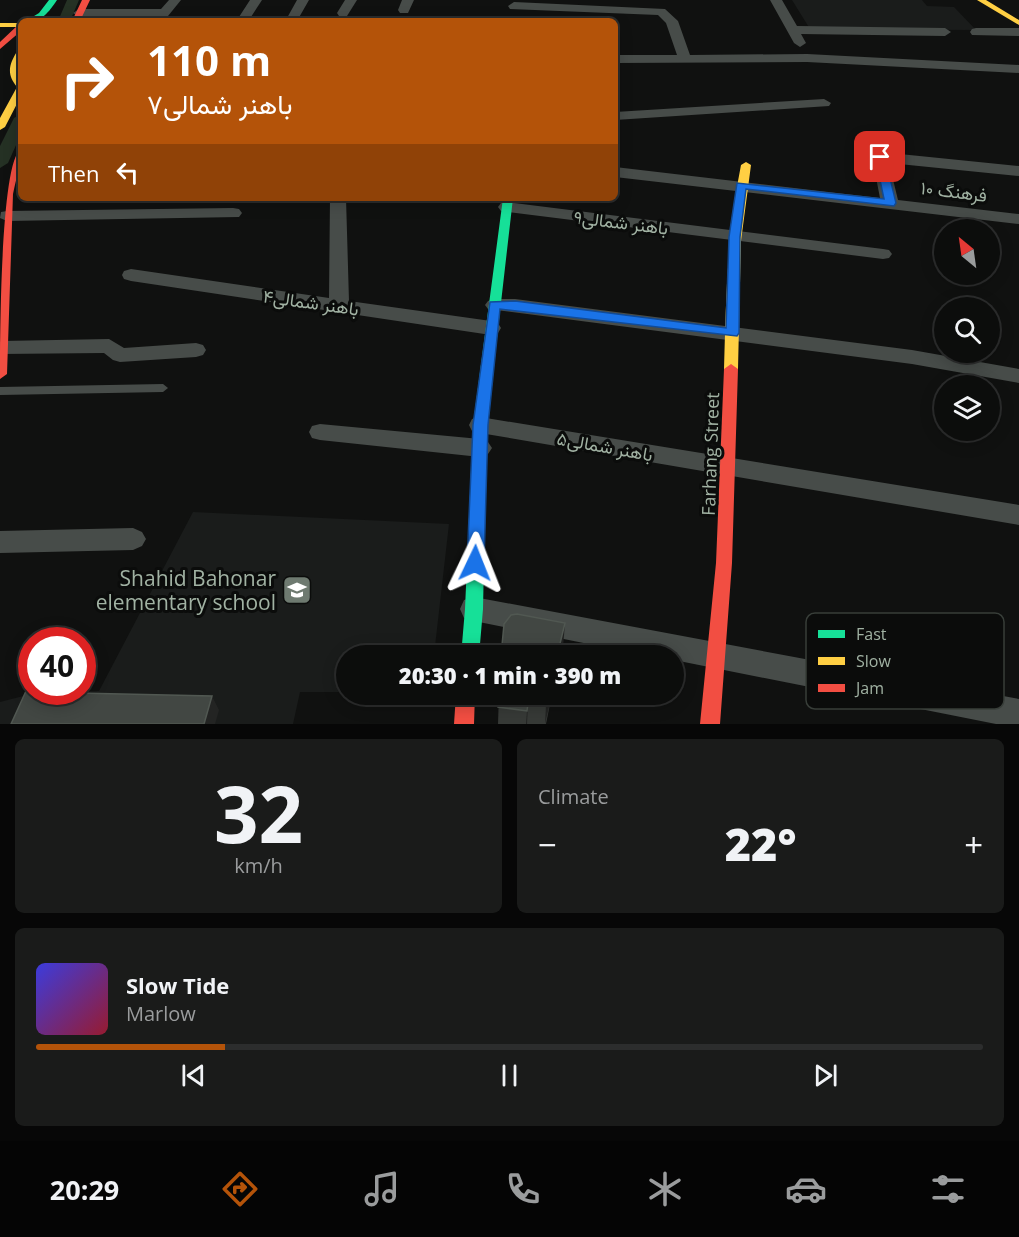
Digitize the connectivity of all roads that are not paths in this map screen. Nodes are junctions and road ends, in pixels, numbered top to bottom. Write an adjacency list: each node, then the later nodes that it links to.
1 (41, 0): 15 (street)
2 (53, 0): 16 (street)
3 (61, 0): 17 (street)
4 (86, 0): 13 (street)
5 (175, 0): 13 (street)
6 (256, 0): 14 (street)
7 (303, 0): 18 (street)
8 (351, 0): 12 (street)
9 (776, 0): 24 (street)
10 (981, 0): 20 (street)
11 (515, 3): 19 (street); 32 (street)
12 (343, 13)
13 (77, 17)
14 (245, 17)
15 (26, 18)
16 (36, 18)
17 (47, 18)
18 (293, 18)
19 (513, 18)
20 (1018, 23): 26 (street)
21 (0, 25): 22 (street)
22 (18, 26)
23 (18, 29): 27 (street)
24 (794, 30): 25 (street); 29 (street)
25 (945, 32)
26 (976, 32)
27 (0, 47)
28 (18, 56): 35 (street)
29 (807, 57): 32 (street); 33 (street)
30 (618, 59): 31 (street)
31 (649, 60): 32 (street); 34 (street)
32 (686, 60)
33 (1019, 69)
34 (665, 77)
35 (18, 84)
36 (0, 86): 37 (street)
37 (18, 87)
38 (18, 93): 41 (street)
39 (824, 103): 40 (street)
40 (618, 116)
41 (0, 127)
42 (18, 158): 51 (street)
43 (746, 165): 46 (street, Farhang Street)
44 (1019, 171): 49 (street)
45 (618, 172): 46 (street, فرهنگ ۱۰)
46 (741, 185): 49 (street, فرهنگ ۱۰); 53 (street, Farhang Street)
47 (338, 201): 57 (street)
48 (507, 203): 53 (street, باهنر شمالی۹); 56 (street)
49 (890, 203): 52 (street, فرهنگ ۱۰)
50 (233, 213): 51 (street)
51 (7, 216): 60 (street)
52 (1019, 219)
53 (735, 237): 54 (street, باهنر شمالی۹); 59 (street, Farhang Street)
54 (883, 254)
55 (130, 274): 57 (street, باهنر شمالی۴)
56 (495, 305): 58 (street); 59 (street)
57 (339, 306): 58 (street, باهنر شمالی۴)
58 (491, 328): 66 (street)
59 (733, 333): 63 (street); 69 (street, Farhang Street)
60 (2, 348): 61 (street); 62 (street)
61 (196, 350)
62 (0, 374)
63 (1019, 376)
64 (163, 388): 65 (lane)
65 (0, 391)
66 (480, 425): 68 (street); 69 (street, باهنر شمالی۵)
67 (320, 432): 68 (street)
68 (480, 448): 73 (street)
69 (729, 467): 70 (street, باهنر شمالی۵); 75 (street, Farhang Street)
70 (1019, 515)
71 (133, 539): 72 (street)
72 (0, 542)
73 (474, 609): 74 (street); 75 (street)
74 (471, 645)
75 (717, 656): 76 (street); 81 (street, Farhang Street)
76 (806, 673)
77 (465, 705): 80 (street)
78 (992, 709): 79 (street)
79 (1019, 714)
80 (464, 724)
81 (710, 724)

